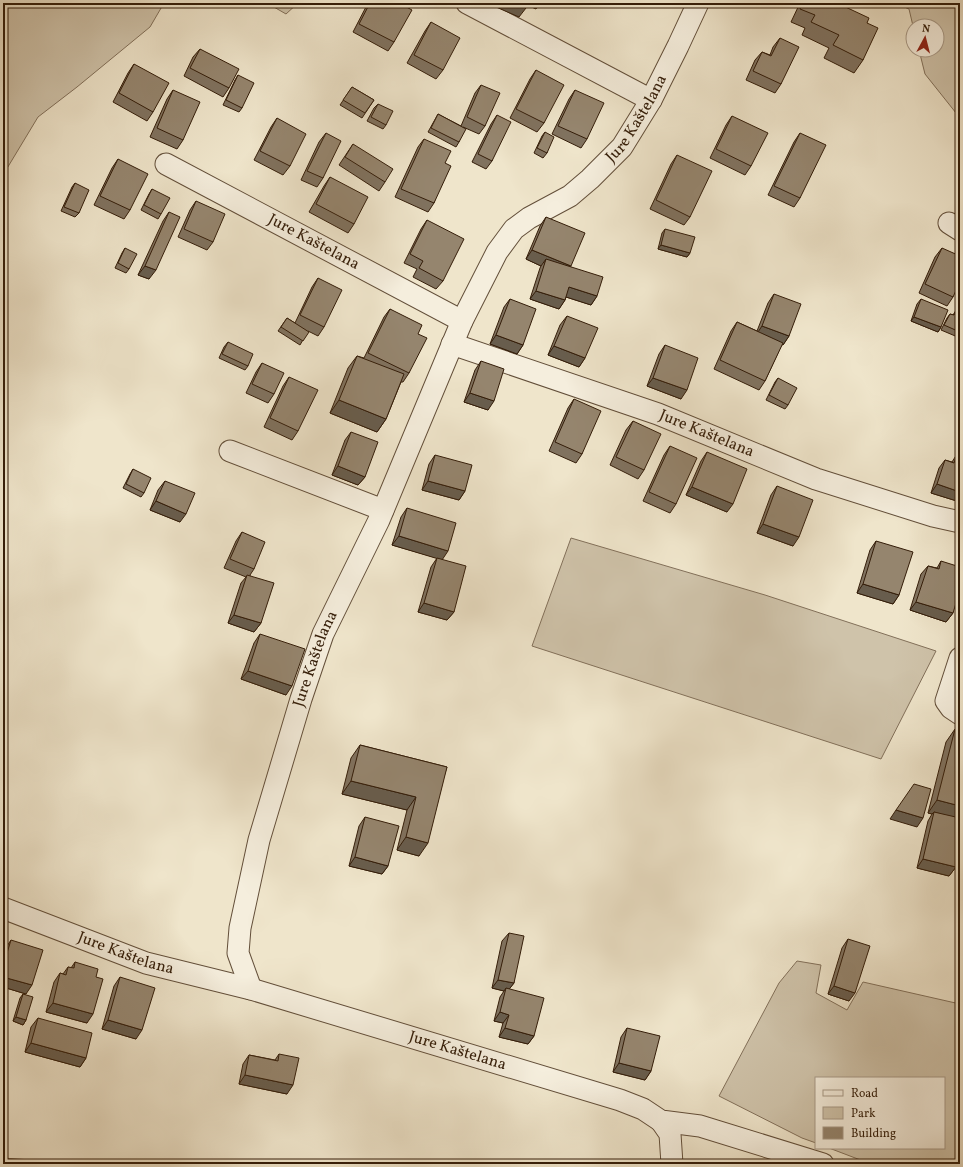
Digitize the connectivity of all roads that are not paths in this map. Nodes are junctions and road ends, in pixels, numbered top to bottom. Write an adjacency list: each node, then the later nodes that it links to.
1 (467, 3): 3 (street)
2 (698, 3): 3 (street, Jure Kaštelana)
3 (651, 100): 5 (street, Jure Kaštelana)
4 (166, 164): 5 (street, Jure Kaštelana)
5 (462, 321): 6 (street, Jure Kaštelana)
6 (452, 344): 8 (street, Jure Kaštelana); 9 (street, Jure Kaštelana)
7 (230, 451): 8 (street)
8 (384, 510): 13 (street, Jure Kaštelana)
9 (960, 522)
10 (960, 658): 11 (street)
11 (960, 714)
12 (3, 908): 14 (street, Jure Kaštelana)
13 (238, 953): 14 (street); 15 (street, Jure Kaštelana)
14 (208, 979): 15 (street, Jure Kaštelana)
15 (251, 989): 16 (street, Jure Kaštelana)
16 (661, 1121): 17 (street, Jure Kaštelana); 18 (street, Jure Kaštelana)
17 (672, 1164)
18 (823, 1164)

